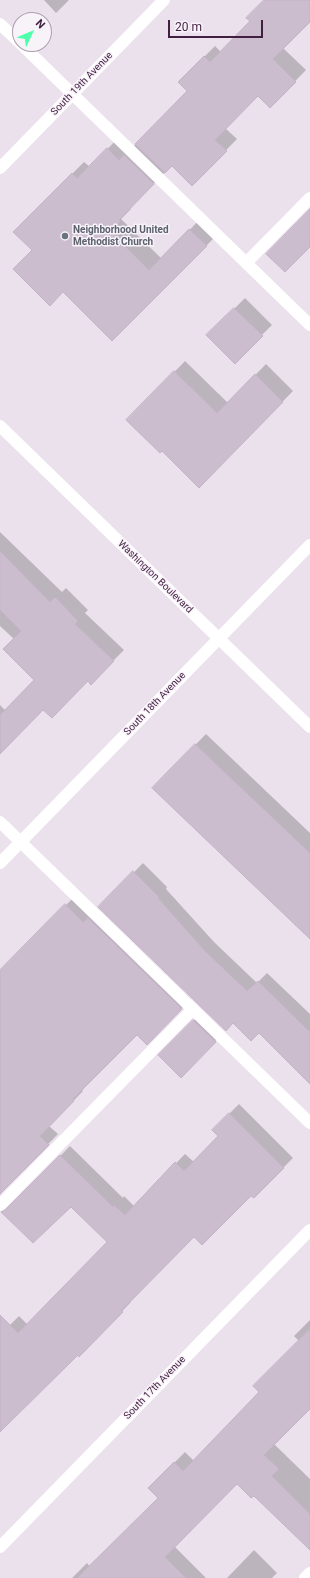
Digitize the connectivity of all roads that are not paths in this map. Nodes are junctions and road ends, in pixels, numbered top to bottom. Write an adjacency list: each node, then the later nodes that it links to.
1 (164, 0): 5 (street, South 19th Avenue)
2 (0, 24): 3 (street)
3 (12, 36)
4 (28, 52): 5 (street)
5 (72, 94): 6 (street, South 19th Avenue); 8 (street)
6 (0, 168)
7 (310, 198): 8 (street)
8 (246, 263): 9 (street)
9 (310, 325)
10 (0, 426): 12 (street, Washington Boulevard)
11 (310, 545): 12 (street, South 18th Avenue)
12 (219, 638): 13 (street, Washington Boulevard); 15 (street, South 18th Avenue)
13 (310, 727)
14 (0, 822): 15 (street)
15 (20, 842): 16 (street, South 18th Avenue); 17 (street)
16 (0, 863)
17 (193, 1009): 18 (street); 19 (street)
18 (310, 1123)
19 (0, 1205)
20 (310, 1230): 21 (street, South 17th Avenue)
21 (0, 1547)
22 (310, 1573): 23 (street)
23 (305, 1578)

